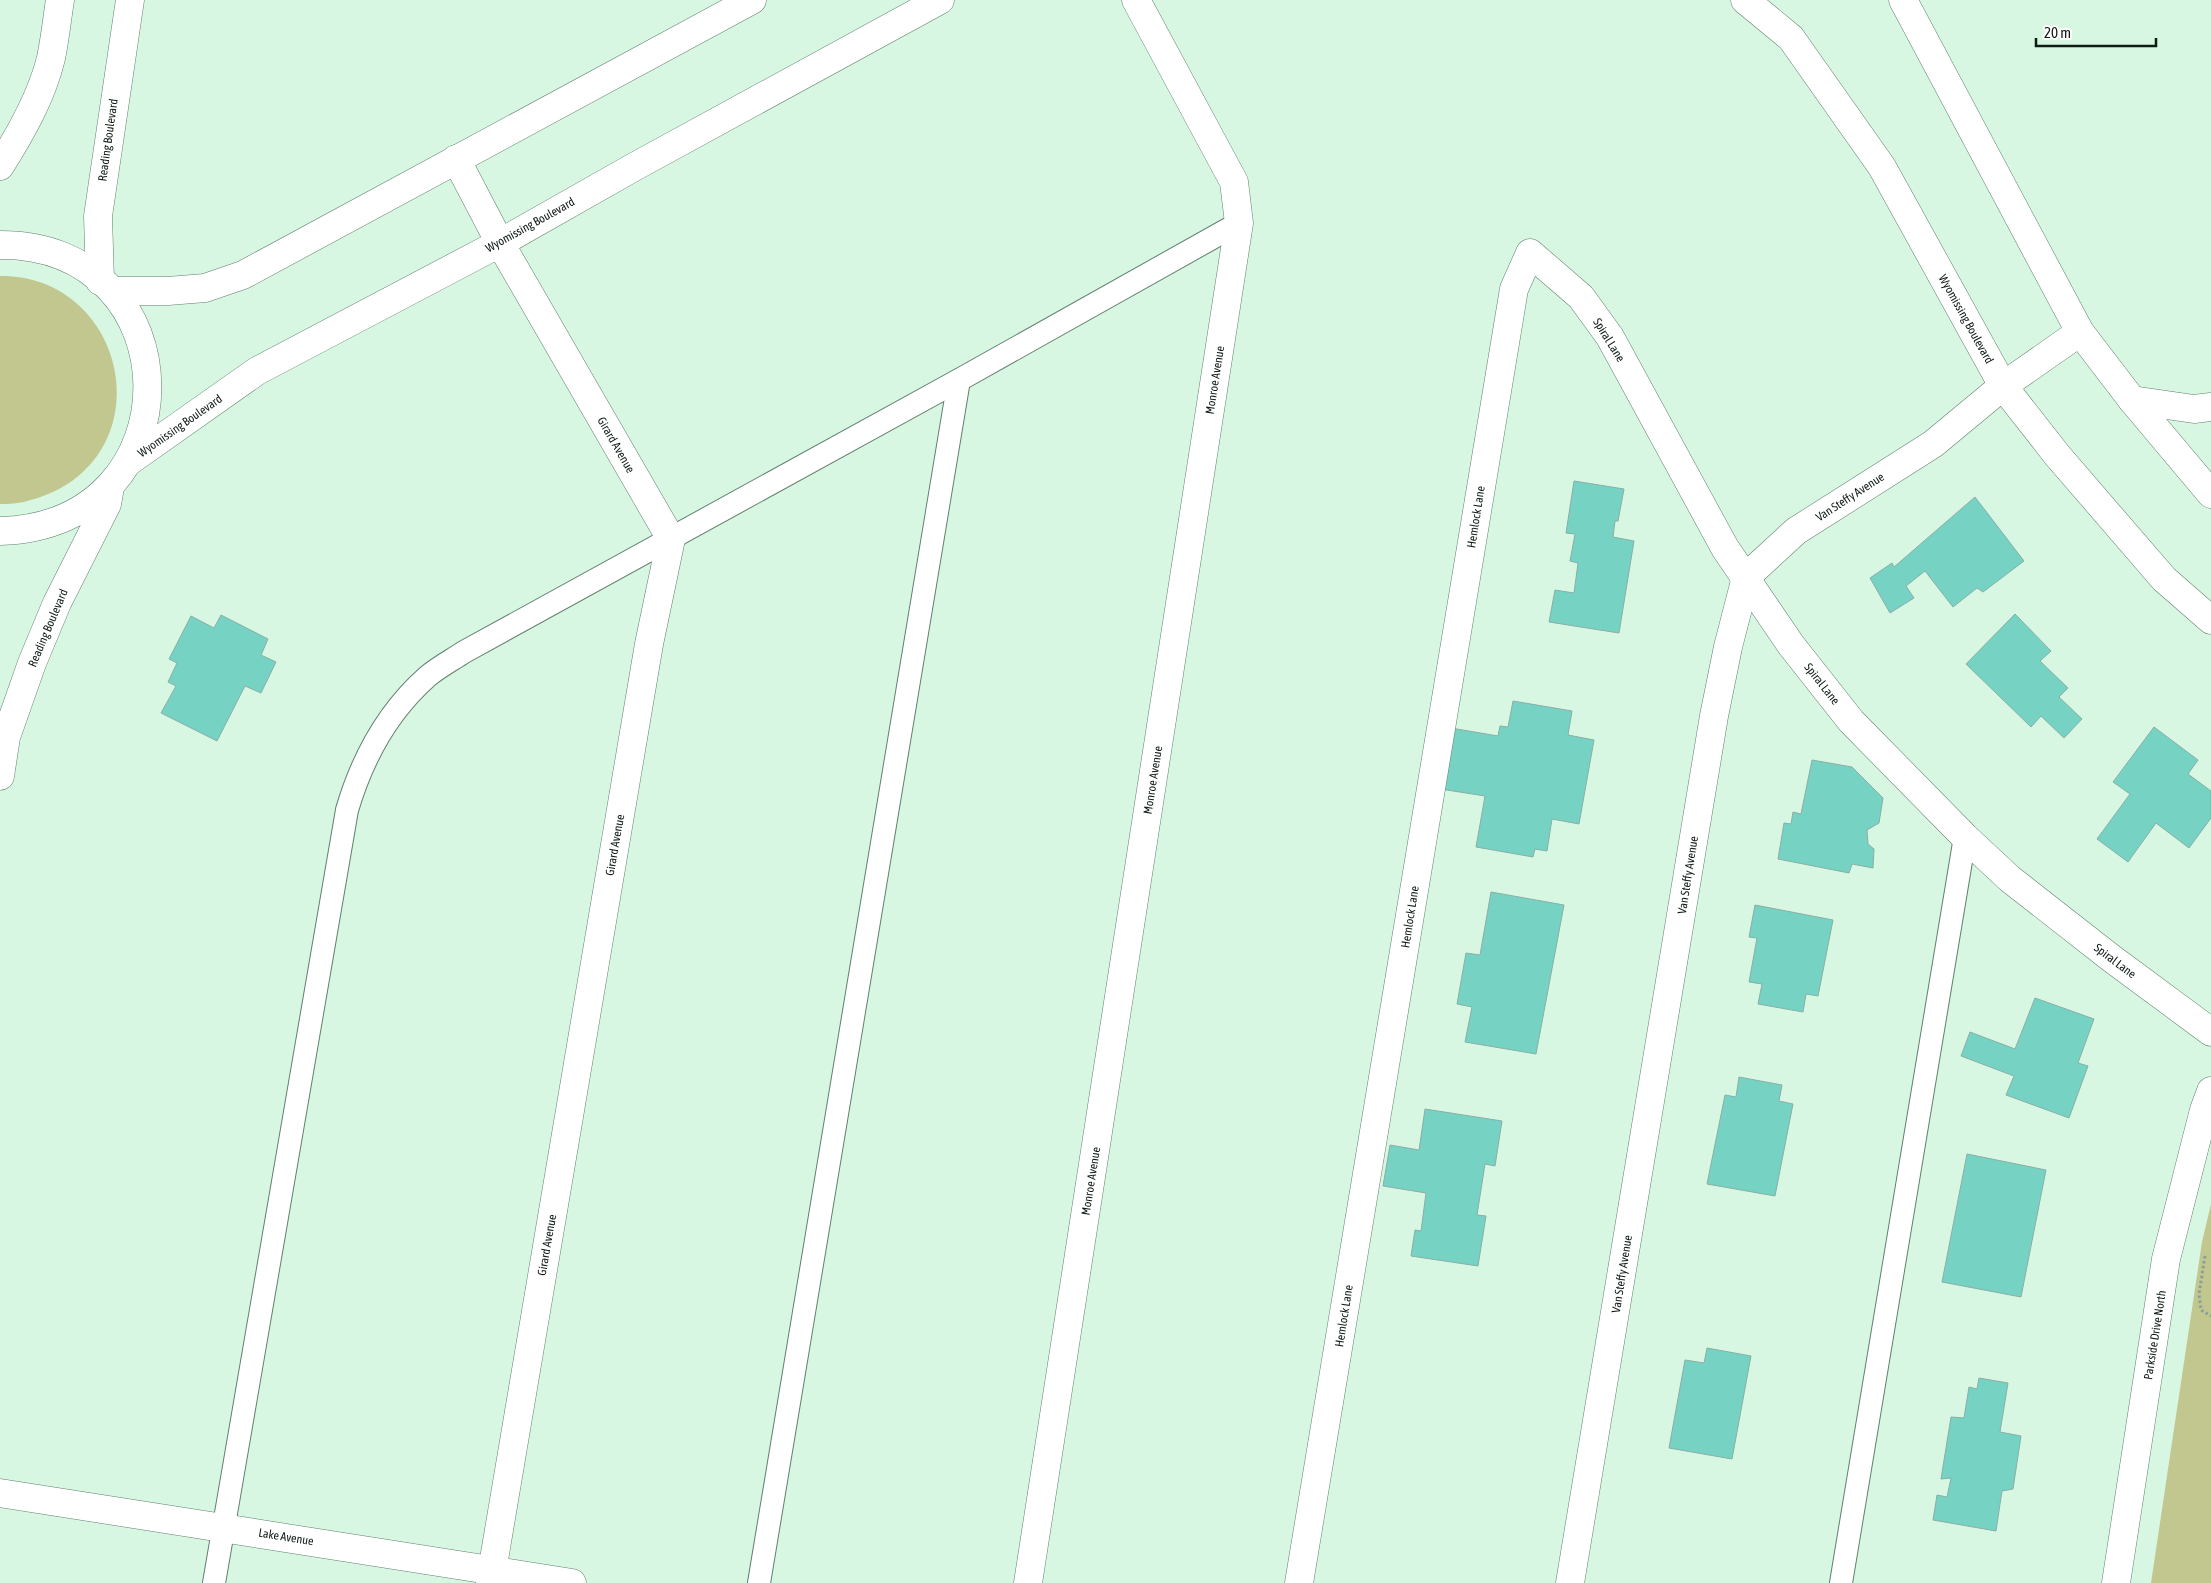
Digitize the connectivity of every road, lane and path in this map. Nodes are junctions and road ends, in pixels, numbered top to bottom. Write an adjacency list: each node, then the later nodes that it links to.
1 (60, 0): 9 (street)
2 (130, 0): 14 (street, Reading Boulevard)
3 (752, 0): 8 (street)
4 (940, 0): 11 (street, Wyomissing Boulevard)
5 (1136, 0): 10 (street, Monroe Avenue)
6 (1745, 0): 17 (street, Wyomissing Boulevard)
7 (1903, 0): 15 (street)
8 (456, 159): 11 (street, Girard Avenue); 14 (street)
9 (0, 166)
10 (1239, 223): 16 (lane); 39 (street, Monroe Avenue)
11 (500, 243): 20 (street, Wyomissing Boulevard); 24 (street, Girard Avenue)
12 (0, 245): 14 (street)
13 (1530, 253): 25 (street, Spiral Lane); 40 (street, Hemlock Lane)
14 (106, 286): 20 (street)
15 (2080, 332): 17 (street, Van Steffy Avenue); 18 (street)
16 (959, 380): 24 (lane); 38 (lane)
17 (2003, 386): 25 (street, Van Steffy Avenue); 26 (street, Wyomissing Boulevard)
18 (2132, 400): 19 (street); 22 (street)
19 (2211, 406)
20 (128, 462): 21 (street)
21 (110, 485): 23 (street); 27 (street, Reading Boulevard)
22 (2211, 494)
23 (0, 531)
24 (670, 539): 34 (lane); 35 (street, Girard Avenue)
25 (1746, 577): 28 (street, Spiral Lane); 41 (street, Van Steffy Avenue)
26 (2211, 620)
27 (0, 776)
28 (1964, 837): 29 (street, Spiral Lane); 42 (lane)
29 (2211, 1032)
30 (2211, 1091): 43 (street, Parkside Drive North)
31 (2207, 1249): 32 (path)
32 (2211, 1316)
33 (0, 1493): 34 (street, Lake Avenue)
34 (223, 1528): 35 (street, Lake Avenue); 36 (lane)
35 (491, 1576): 37 (street, Lake Avenue)
36 (214, 1583)
37 (572, 1583)
38 (759, 1583)
39 (1028, 1583)
40 (1299, 1583)
41 (1570, 1583)
42 (1841, 1583)
43 (2116, 1583)

